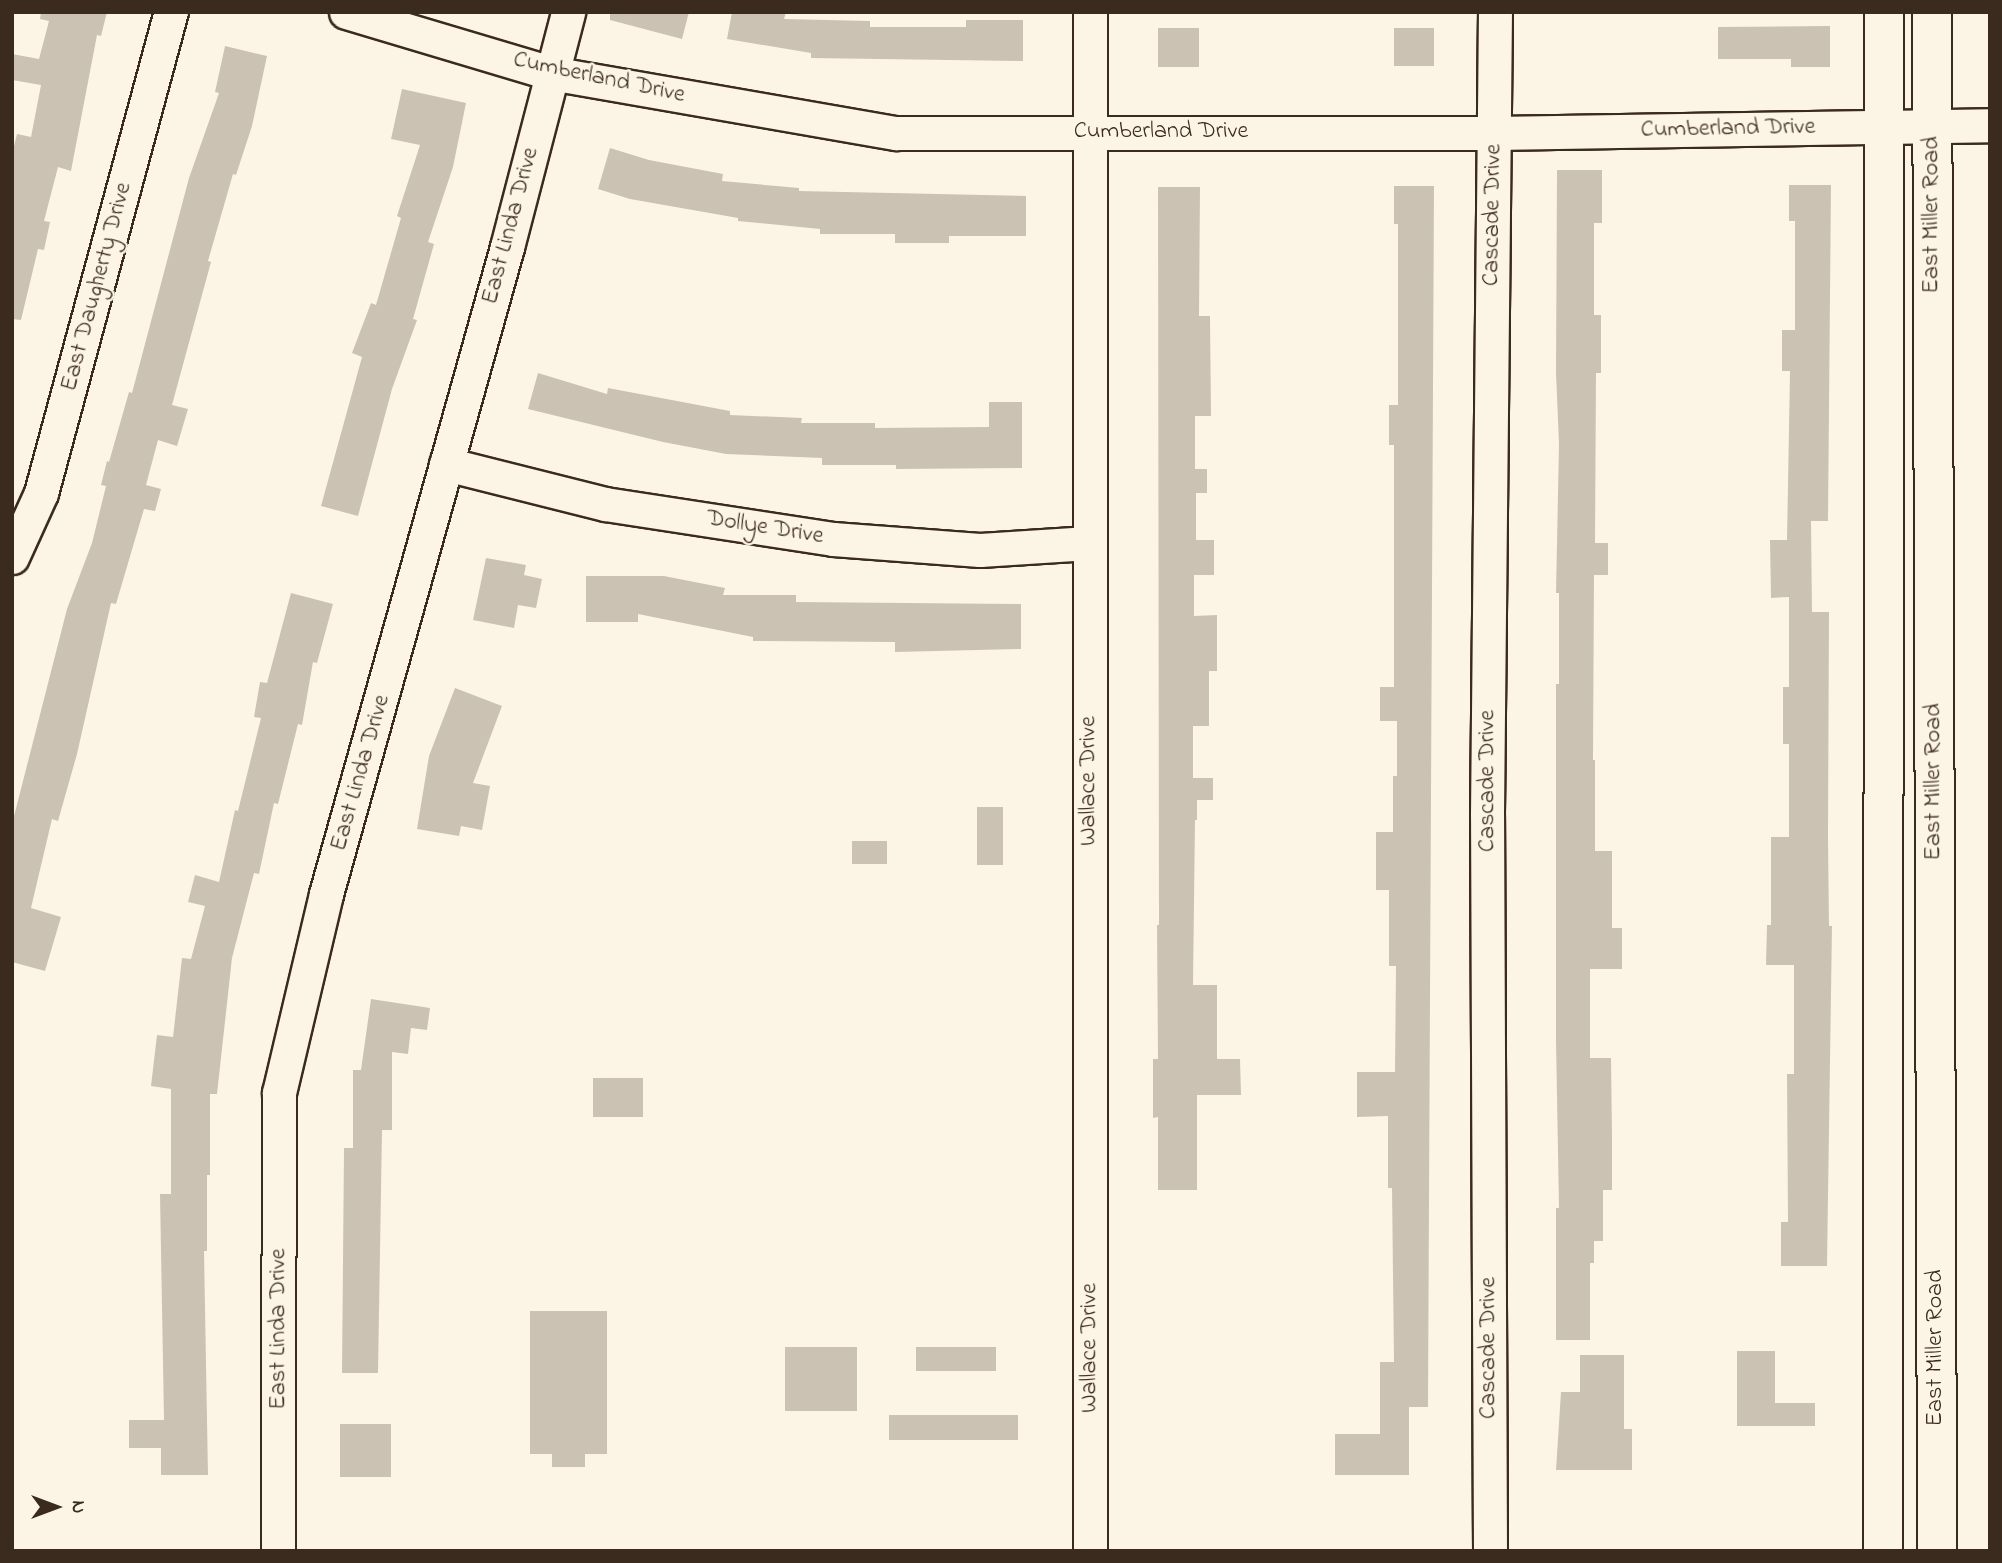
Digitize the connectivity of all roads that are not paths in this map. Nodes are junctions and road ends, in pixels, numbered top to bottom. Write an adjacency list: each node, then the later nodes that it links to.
1 (172, 12): 16 (street, East Daugherty Drive)
2 (346, 12): 8 (street, Cumberland Drive)
3 (568, 12): 8 (street, East Linda Drive)
4 (1090, 12): 12 (street, Wallace Drive)
5 (1495, 12): 13 (street, Cascade Drive)
6 (1884, 12): 10 (main road, East Miller Road)
7 (1932, 12): 11 (main road, East Miller Road)
8 (551, 73): 12 (street, Cumberland Drive); 14 (street, East Linda Drive)
9 (1990, 125): 11 (street, Cumberland Drive)
10 (1884, 126): 11 (street, Cumberland Drive); 13 (street, Cumberland Drive); 17 (main road, East Miller Road)
11 (1931, 126): 18 (main road, East Miller Road)
12 (1090, 132): 13 (street, Cumberland Drive); 15 (street, Wallace Drive)
13 (1494, 133): 21 (street, Cascade Drive)
14 (446, 464): 15 (street, Dollye Drive); 19 (street, East Linda Drive)
15 (1089, 543): 20 (street, Wallace Drive)
16 (12, 557)
17 (1883, 869): 18 (main road); 22 (main road, East Miller Road)
18 (1934, 869): 23 (main road, East Miller Road)
19 (278, 1551)
20 (1090, 1551)
21 (1490, 1551)
22 (1883, 1551)
23 (1937, 1551)

